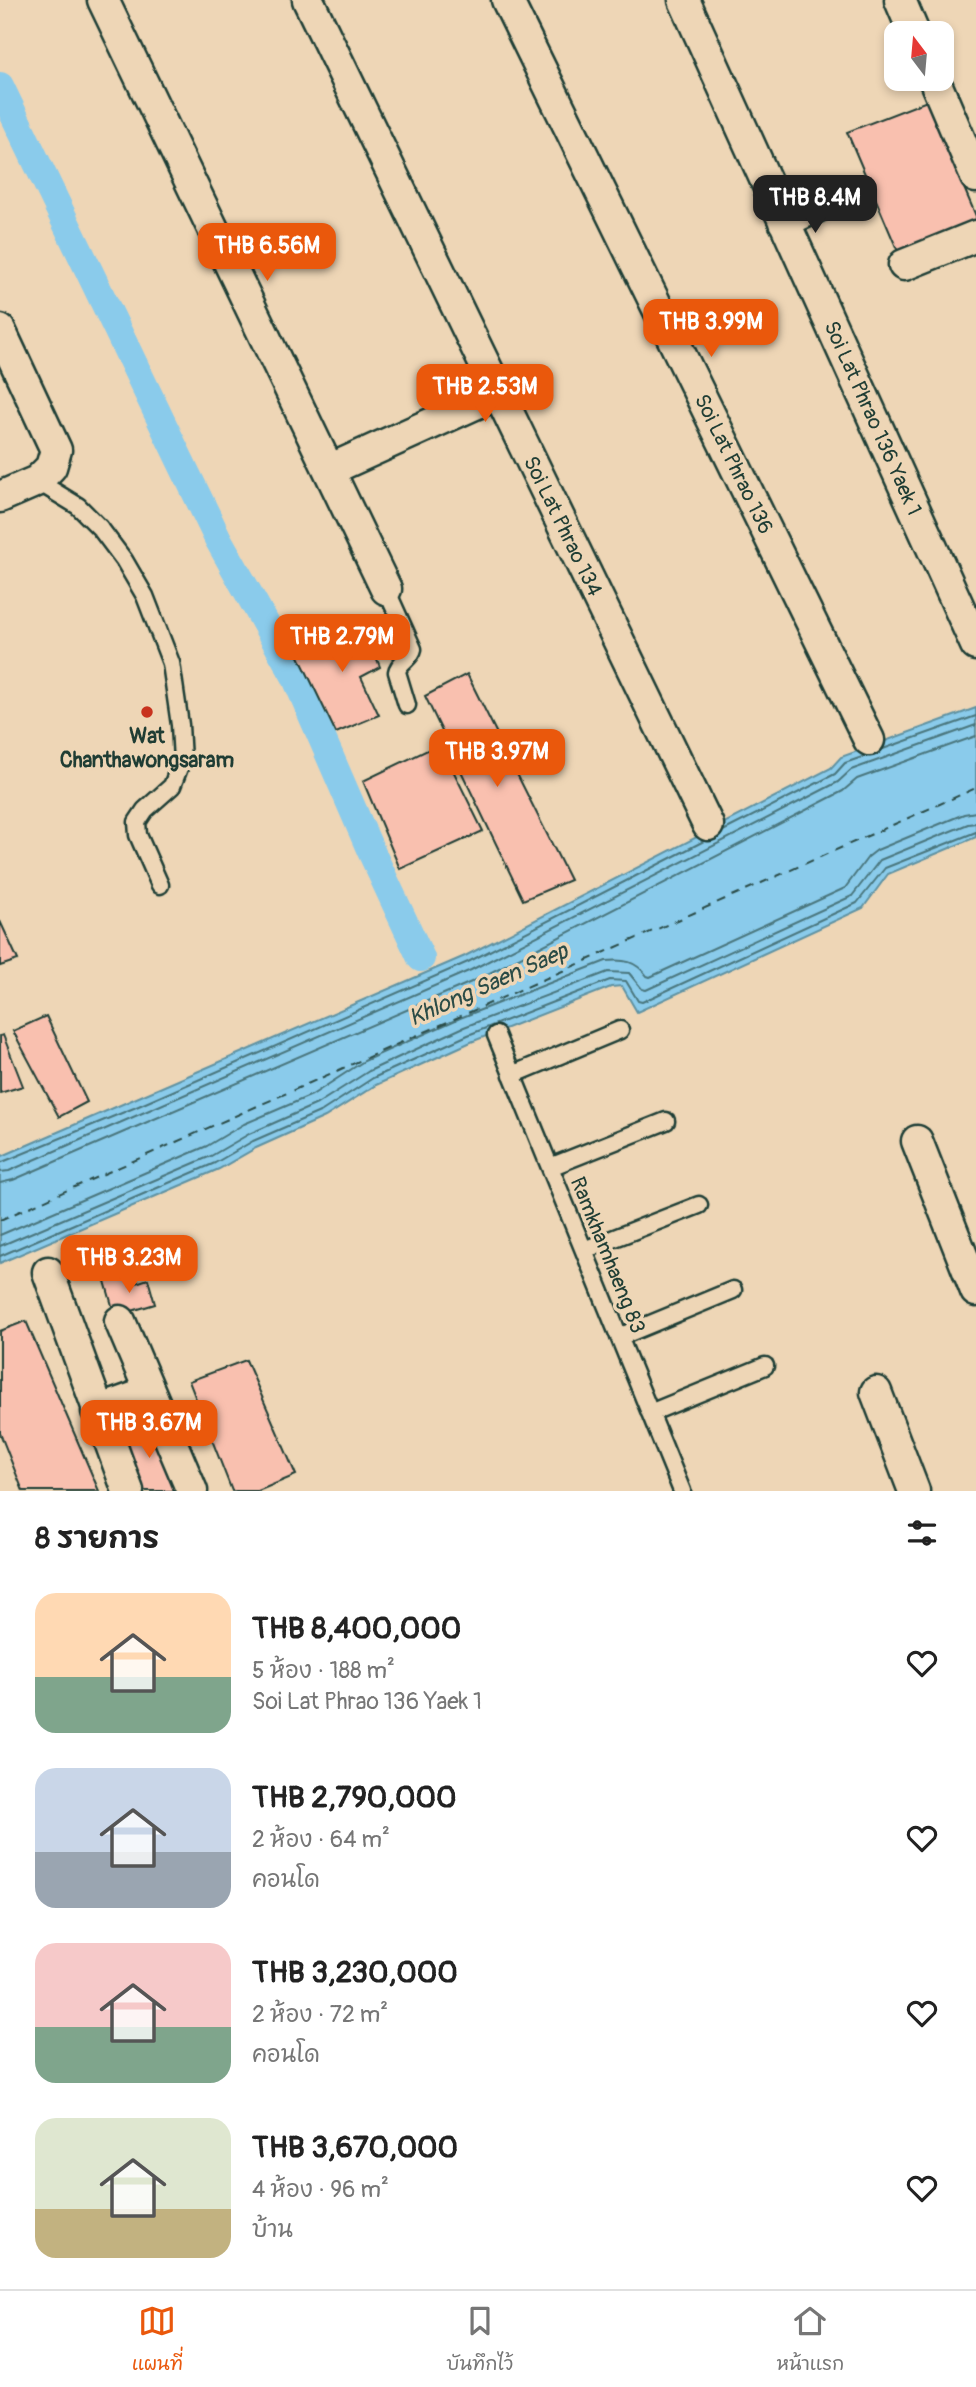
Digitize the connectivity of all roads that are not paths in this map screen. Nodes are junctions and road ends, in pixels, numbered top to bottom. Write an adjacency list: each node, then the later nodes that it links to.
1 (103, 0): 15 (street)
2 (308, 0): 14 (street, Soi Lat Phrao 134)
3 (507, 0): 21 (street, Soi Lat Phrao 136)
4 (684, 0): 10 (street, Soi Lat Phrao 136 Yaek 1)
5 (900, 0): 6 (street)
6 (909, 21)
7 (939, 91): 8 (street)
8 (976, 177)
9 (825, 203): 10 (street)
10 (784, 222): 19 (street, Soi Lat Phrao 136 Yaek 1)
11 (976, 236): 12 (street)
12 (904, 265)
13 (0, 330): 16 (street)
14 (499, 393): 15 (street); 22 (street, Soi Lat Phrao 134)
15 (329, 470): 18 (street)
16 (37, 481): 17 (street); 23 (lane)
17 (0, 497)
18 (386, 589): 20 (lane)
19 (976, 645)
20 (407, 705)
21 (869, 740)
22 (708, 825)
23 (160, 885)
24 (620, 1030): 26 (lane)
25 (496, 1035): 26 (lane, Ramkhamhaeng 83)
26 (512, 1075): 29 (lane, Ramkhamhaeng 83)
27 (666, 1121): 29 (lane)
28 (917, 1141): 34 (street)
29 (550, 1167): 31 (lane, Ramkhamhaeng 83)
30 (699, 1205): 31 (lane)
31 (584, 1250): 36 (lane, Ramkhamhaeng 83)
32 (48, 1272): 40 (street)
33 (733, 1290): 36 (lane)
34 (976, 1292)
35 (120, 1321): 38 (street)
36 (619, 1337): 41 (lane, Ramkhamhaeng 83)
37 (765, 1366): 41 (lane)
38 (150, 1392): 40 (street); 43 (street)
39 (876, 1392): 45 (street)
40 (97, 1411): 42 (street)
41 (650, 1413): 44 (lane, Ramkhamhaeng 83)
42 (128, 1491)
43 (192, 1491)
44 (682, 1491)
45 (914, 1491)

